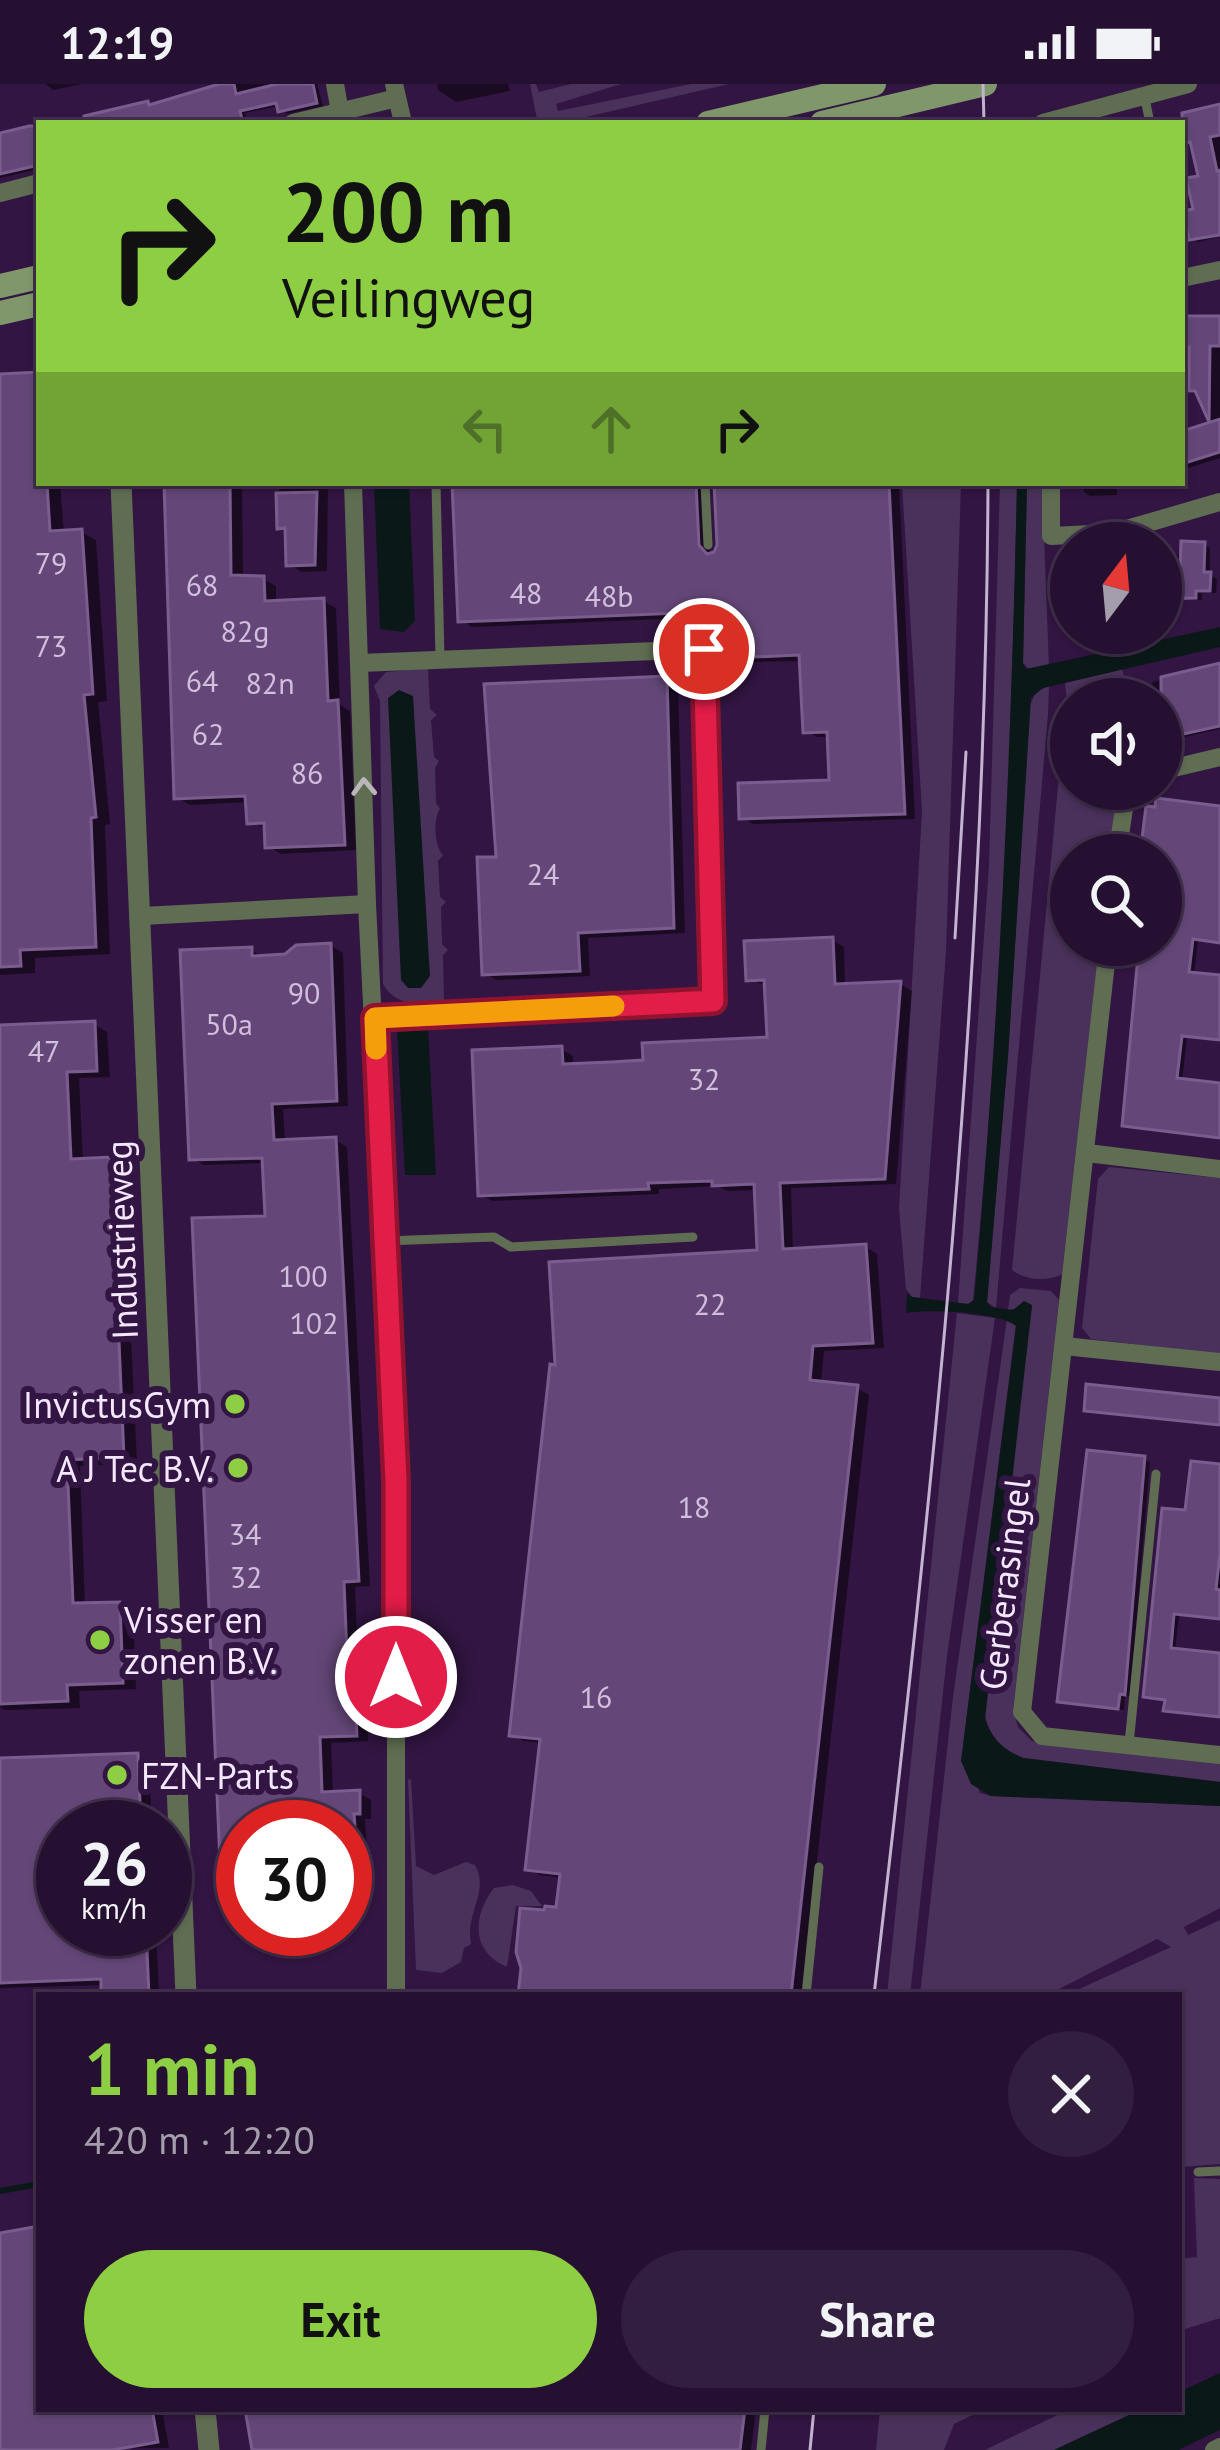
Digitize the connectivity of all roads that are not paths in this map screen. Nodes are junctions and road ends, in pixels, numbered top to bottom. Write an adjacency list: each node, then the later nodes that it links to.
1 (335, 84): 7 (street)
2 (874, 84): 9 (main road)
3 (985, 84): 10 (main road)
4 (1188, 84): 6 (street)
5 (396, 91): 7 (street)
6 (1144, 94): 11 (street); 12 (lane)
7 (340, 112): 8 (street)
8 (305, 120)
9 (721, 120)
10 (835, 120)
11 (1050, 120)
12 (1149, 120)
13 (36, 184): 14 (street)
14 (0, 193)
15 (1220, 270): 16 (street)
16 (1185, 277)
17 (36, 278): 18 (main road)
18 (0, 286)
19 (36, 305): 20 (main road)
20 (0, 313)
21 (121, 486): 33 (street, Industrieweg)
22 (352, 486): 29 (street)
23 (436, 486): 28 (lane)
24 (705, 486): 27 (lane)
25 (1051, 486): 26 (street)
26 (1220, 502)
27 (708, 545)
28 (440, 658): 29 (street); 35 (street)
29 (360, 663): 32 (street, one-way to 29)
30 (1220, 757): 31 (street)
31 (1182, 766)
32 (367, 904): 33 (street); 35 (street)
33 (142, 916): 46 (street, Industrieweg)
34 (1106, 966): 36 (street, Gerberasingel)
35 (375, 1018): 39 (street)
36 (1087, 1153): 37 (street); 40 (street, Gerberasingel)
37 (1220, 1169)
38 (693, 1237): 39 (lane)
39 (385, 1241): 47 (street)
40 (1064, 1346): 41 (street); 43 (street, Gerberasingel)
41 (1220, 1362)
42 (1156, 1474): 43 (lane)
43 (1130, 1744): 44 (street, Gerberasingel)
44 (1220, 1755)
45 (819, 1867): 48 (lane)
46 (186, 1992)
47 (396, 1992)
48 (806, 1992)
49 (1220, 2171): 50 (lane)
50 (1198, 2172)
51 (205, 2412): 53 (street)
52 (765, 2412): 54 (lane)
53 (208, 2450)
54 (761, 2450)

